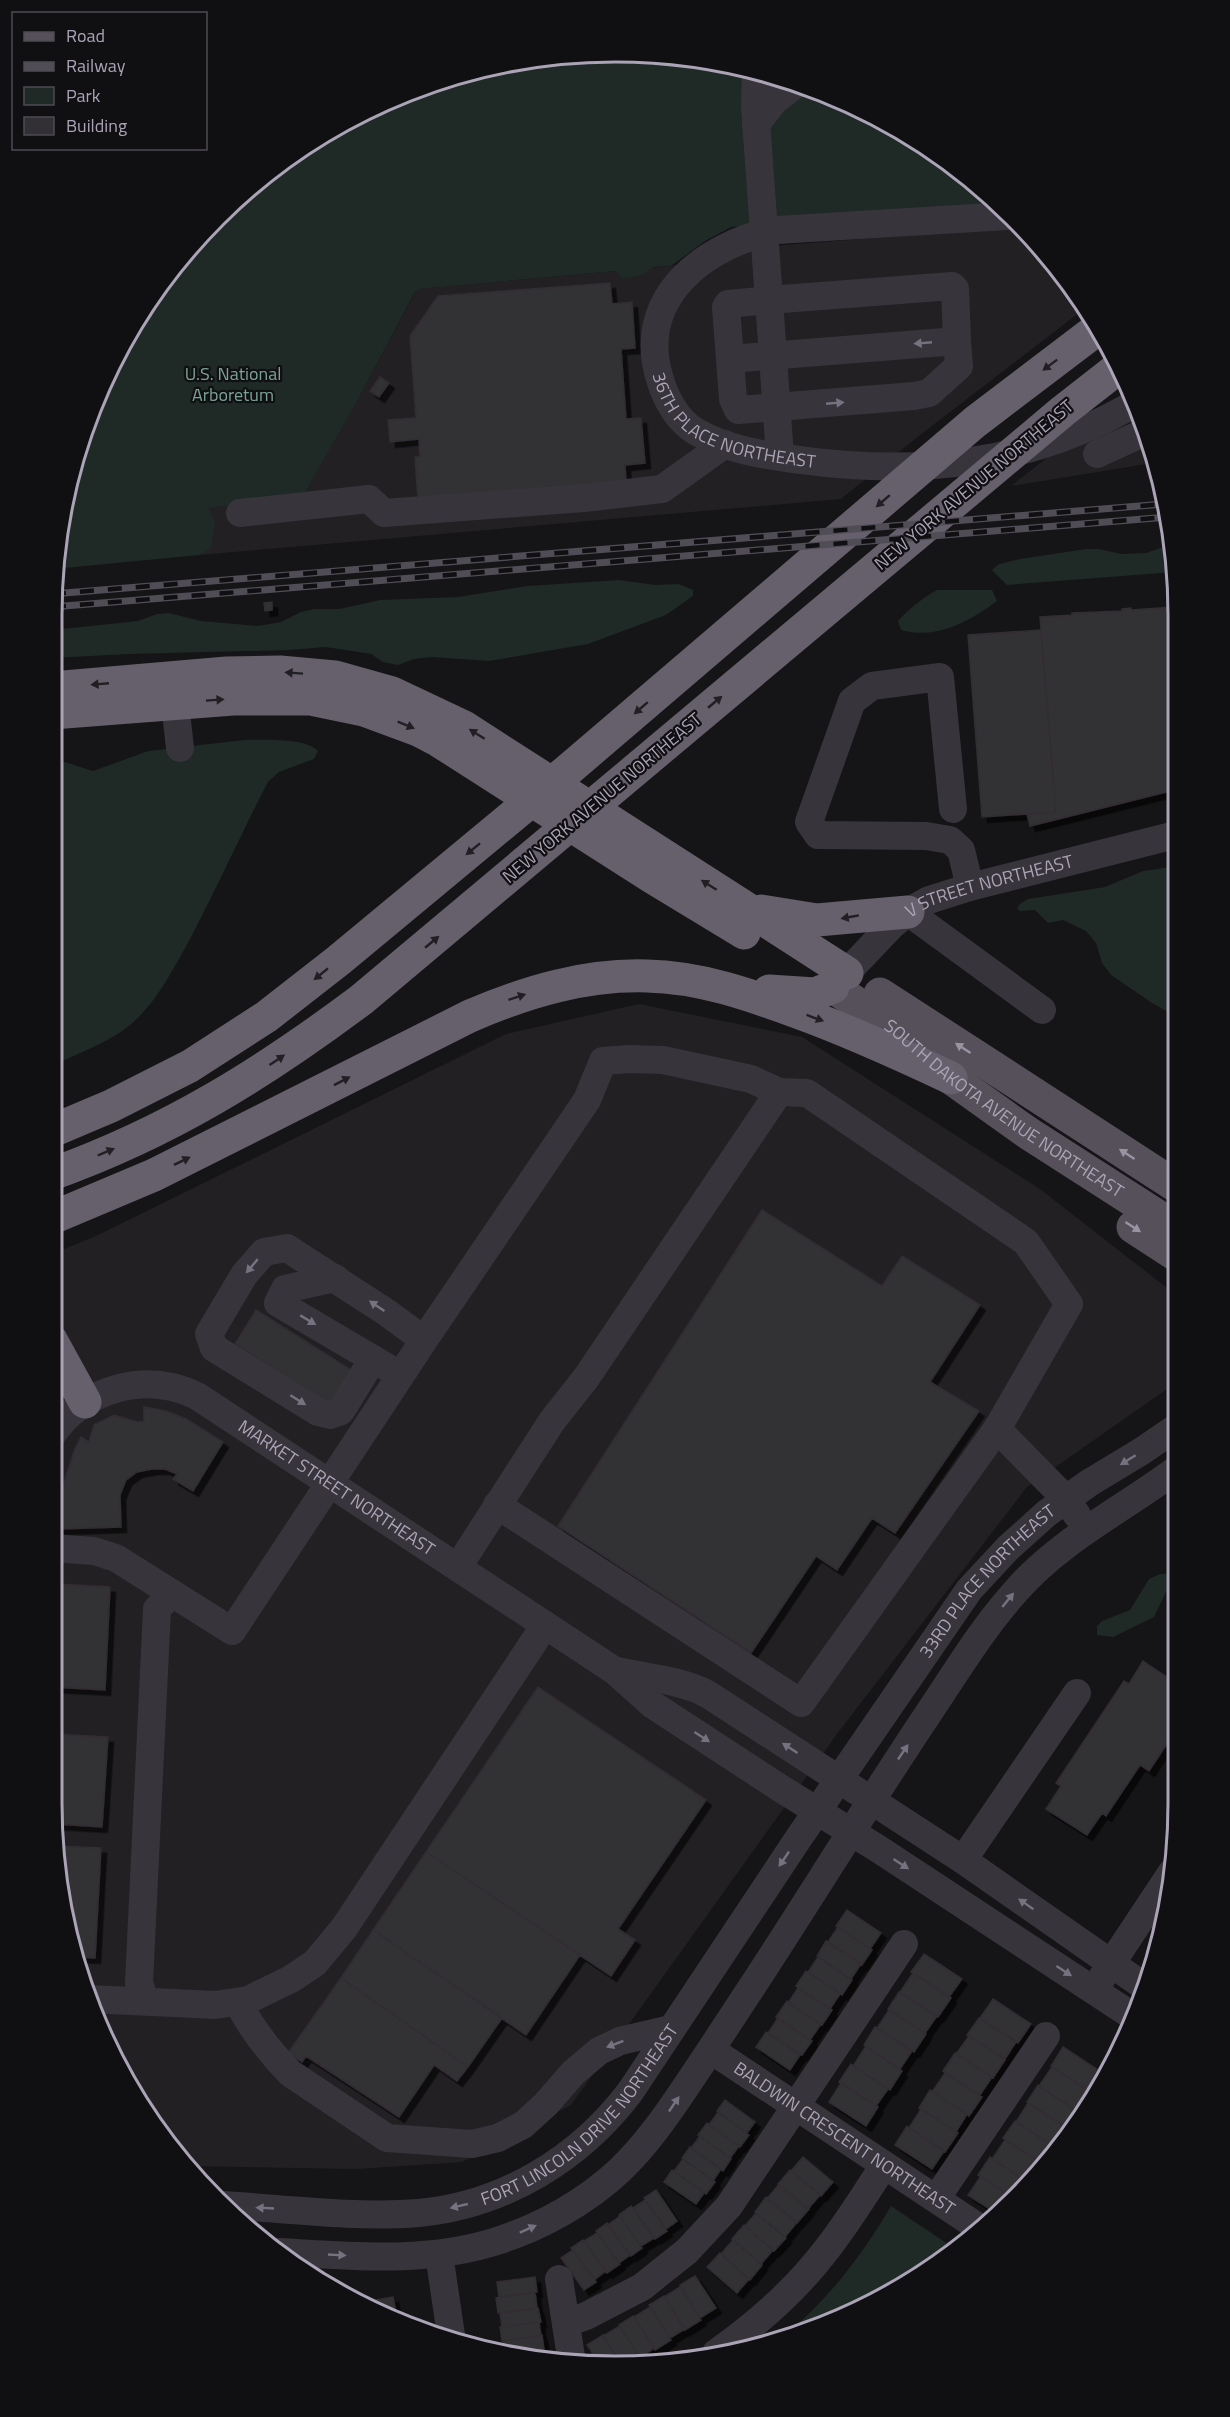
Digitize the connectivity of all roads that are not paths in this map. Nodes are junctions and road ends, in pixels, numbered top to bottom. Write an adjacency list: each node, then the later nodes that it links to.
1 (756, 80): 3 (street)
2 (789, 90): 3 (street)
3 (756, 124): 5 (street)
4 (998, 217): 5 (street, 36TH PLACE NORTHEAST)
5 (764, 233): 6 (street); 15 (street, 36TH PLACE NORTHEAST)
6 (769, 300): 8 (street); 9 (street); 10 (street)
7 (1091, 334): 31 (highway, one-way to 31)
8 (957, 341): 9 (street, one-way to 9); 12 (street, one-way to 8)
9 (773, 356): 10 (street); 12 (street)
10 (730, 359): 12 (street)
11 (1112, 373): 37 (highway, NEW YORK AVENUE NORTHEAST, one-way to 11)
12 (777, 408): 17 (street)
13 (1128, 408): 17 (street, 36TH PLACE NORTHEAST)
14 (1138, 435): 16 (street)
15 (725, 444): 17 (street, 36TH PLACE NORTHEAST); 18 (street)
16 (1097, 454)
17 (780, 457)
18 (240, 513)
19 (61, 687): 26 (highway, one-way to 19)
20 (175, 704): 21 (highway); 22 (street); 28 (highway, one-way to 28)
21 (61, 713)
22 (180, 748)
23 (953, 809): 25 (street)
24 (1168, 837): 25 (street, V STREET NORTHEAST)
25 (970, 887): 27 (street, V STREET NORTHEAST)
26 (745, 907): 27 (highway, one-way to 26); 28 (highway)
27 (908, 912): 28 (street, V STREET NORTHEAST); 30 (street)
28 (840, 980): 29 (highway); 32 (main road, SOUTH DAKOTA AVENUE NORTHEAST); 38 (main road, SOUTH DAKOTA AVENUE NORTHEAST, one-way to 28)
29 (720, 986): 32 (highway, one-way to 32); 39 (highway, one-way to 29)
30 (1042, 1010)
31 (266, 1017): 34 (highway); 35 (highway)
32 (951, 1078): 36 (main road, SOUTH DAKOTA AVENUE NORTHEAST)
33 (779, 1092): 43 (street); 49 (street); 54 (street)
34 (61, 1104)
35 (61, 1127)
36 (1028, 1133): 40 (main road, SOUTH DAKOTA AVENUE NORTHEAST); 41 (main road, one-way to 41)
37 (61, 1170)
38 (1168, 1181)
39 (61, 1214)
40 (1168, 1223)
41 (1168, 1250)
42 (335, 1278): 43 (street, one-way to 42); 45 (street, one-way to 45); 45 (street, one-way to 45)
43 (424, 1340): 46 (street)
44 (61, 1358): 47 (highway)
45 (373, 1359): 46 (street)
46 (401, 1376): 52 (street)
47 (85, 1402): 48 (street, MARKET STREET NORTHEAST); 52 (street, MARKET STREET NORTHEAST)
48 (61, 1422)
49 (997, 1428): 53 (street); 54 (street)
50 (1168, 1433): 53 (street, 33RD PLACE NORTHEAST, one-way to 53)
51 (1168, 1475): 55 (street, 33RD PLACE NORTHEAST)
52 (330, 1483): 57 (street, MARKET STREET NORTHEAST); 58 (street)
53 (1066, 1499): 55 (street); 62 (street, 33RD PLACE NORTHEAST)
54 (497, 1505): 57 (street)
55 (1087, 1529): 63 (street, 33RD PLACE NORTHEAST, one-way to 55)
56 (61, 1549): 58 (street)
57 (458, 1567): 59 (street, MARKET STREET NORTHEAST)
58 (172, 1593): 73 (street)
59 (545, 1625): 60 (street, MARKET STREET NORTHEAST); 74 (street)
60 (615, 1671): 62 (street, MARKET STREET NORTHEAST, one-way to 60); 64 (street, MARKET STREET NORTHEAST, one-way to 64)
61 (1077, 1694): 66 (street)
62 (839, 1780): 63 (street); 64 (street, FORT LINCOLN DRIVE NORTHEAST)
63 (872, 1801): 65 (street); 66 (street)
64 (817, 1811): 65 (street); 76 (street, FORT LINCOLN DRIVE NORTHEAST, one-way to 76)
65 (852, 1833): 71 (street, one-way to 71); 78 (street)
66 (963, 1860): 69 (street, one-way to 66)
67 (1162, 1887): 69 (street)
68 (904, 1944): 79 (street)
69 (1110, 1964): 70 (street); 71 (street)
70 (1138, 1982)
71 (1093, 1991): 75 (street)
72 (98, 1999): 73 (street)
73 (145, 2001): 74 (street)
74 (237, 2002): 76 (street, one-way to 74)
75 (1127, 2012)
76 (671, 2029): 82 (street, FORT LINCOLN DRIVE NORTHEAST, one-way to 82)
77 (1046, 2036): 81 (street)
78 (711, 2050): 79 (street, BALDWIN CRESCENT NORTHEAST); 85 (street, one-way to 78)
79 (796, 2107): 80 (street, BALDWIN CRESCENT NORTHEAST); 87 (street)
80 (884, 2165): 81 (street, BALDWIN CRESCENT NORTHEAST); 89 (street)
81 (936, 2199): 83 (street, BALDWIN CRESCENT NORTHEAST)
82 (237, 2206)
83 (973, 2224)
84 (294, 2253): 85 (street, one-way to 85)
85 (439, 2254): 88 (street)
86 (559, 2279): 87 (street)
87 (566, 2323): 90 (street)
88 (450, 2330)
89 (732, 2343)
90 (570, 2353)

